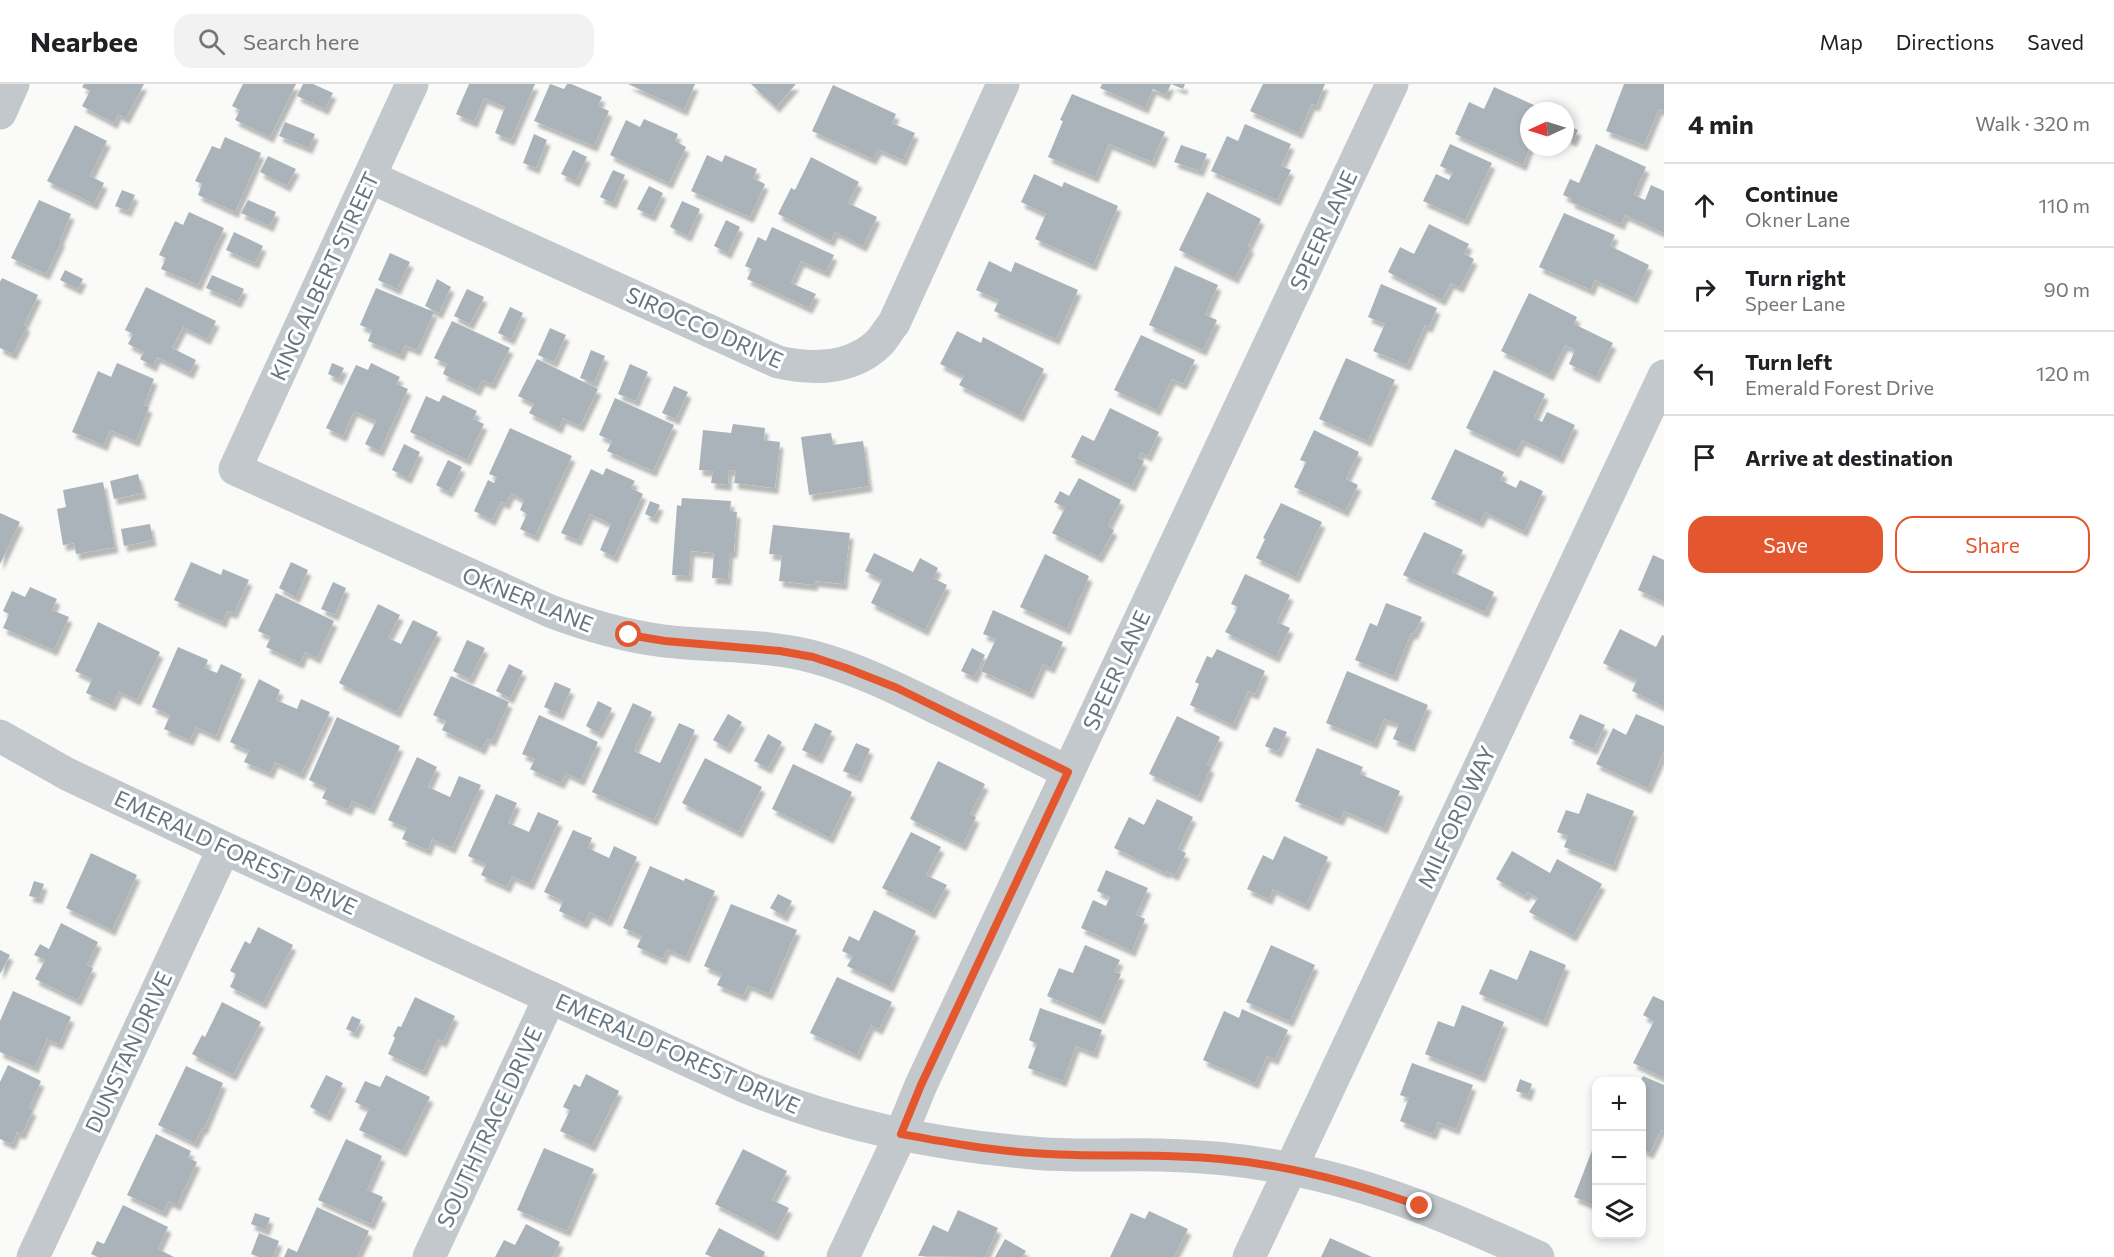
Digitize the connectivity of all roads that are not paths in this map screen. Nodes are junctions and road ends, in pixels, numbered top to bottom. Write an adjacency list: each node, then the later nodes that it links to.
1 (13, 84): 5 (street)
2 (412, 84): 6 (street, KING ALBERT STREET)
3 (1004, 84): 6 (street, SIROCCO DRIVE)
4 (1392, 84): 10 (street, SPEER LANE)
5 (0, 112)
6 (370, 177): 8 (street, KING ALBERT STREET)
7 (1664, 376): 14 (street, MILFORD WAY)
8 (235, 469): 10 (street, OKNER LANE)
9 (0, 736): 11 (street, EMERALD FOREST DRIVE)
10 (1068, 772): 13 (street, SPEER LANE)
11 (224, 848): 12 (street, EMERALD FOREST DRIVE); 15 (street, DUNSTAN DRIVE)
12 (550, 997): 13 (street, EMERALD FOREST DRIVE); 16 (street, SOUTHTRACE DRIVE)
13 (901, 1134): 14 (street, EMERALD FOREST DRIVE); 17 (street, SPEER LANE)
14 (1291, 1169): 18 (street, MILFORD WAY); 19 (street, EMERALD FOREST DRIVE)
15 (33, 1257)
16 (429, 1257)
17 (843, 1257)
18 (1249, 1257)
19 (1538, 1257)

